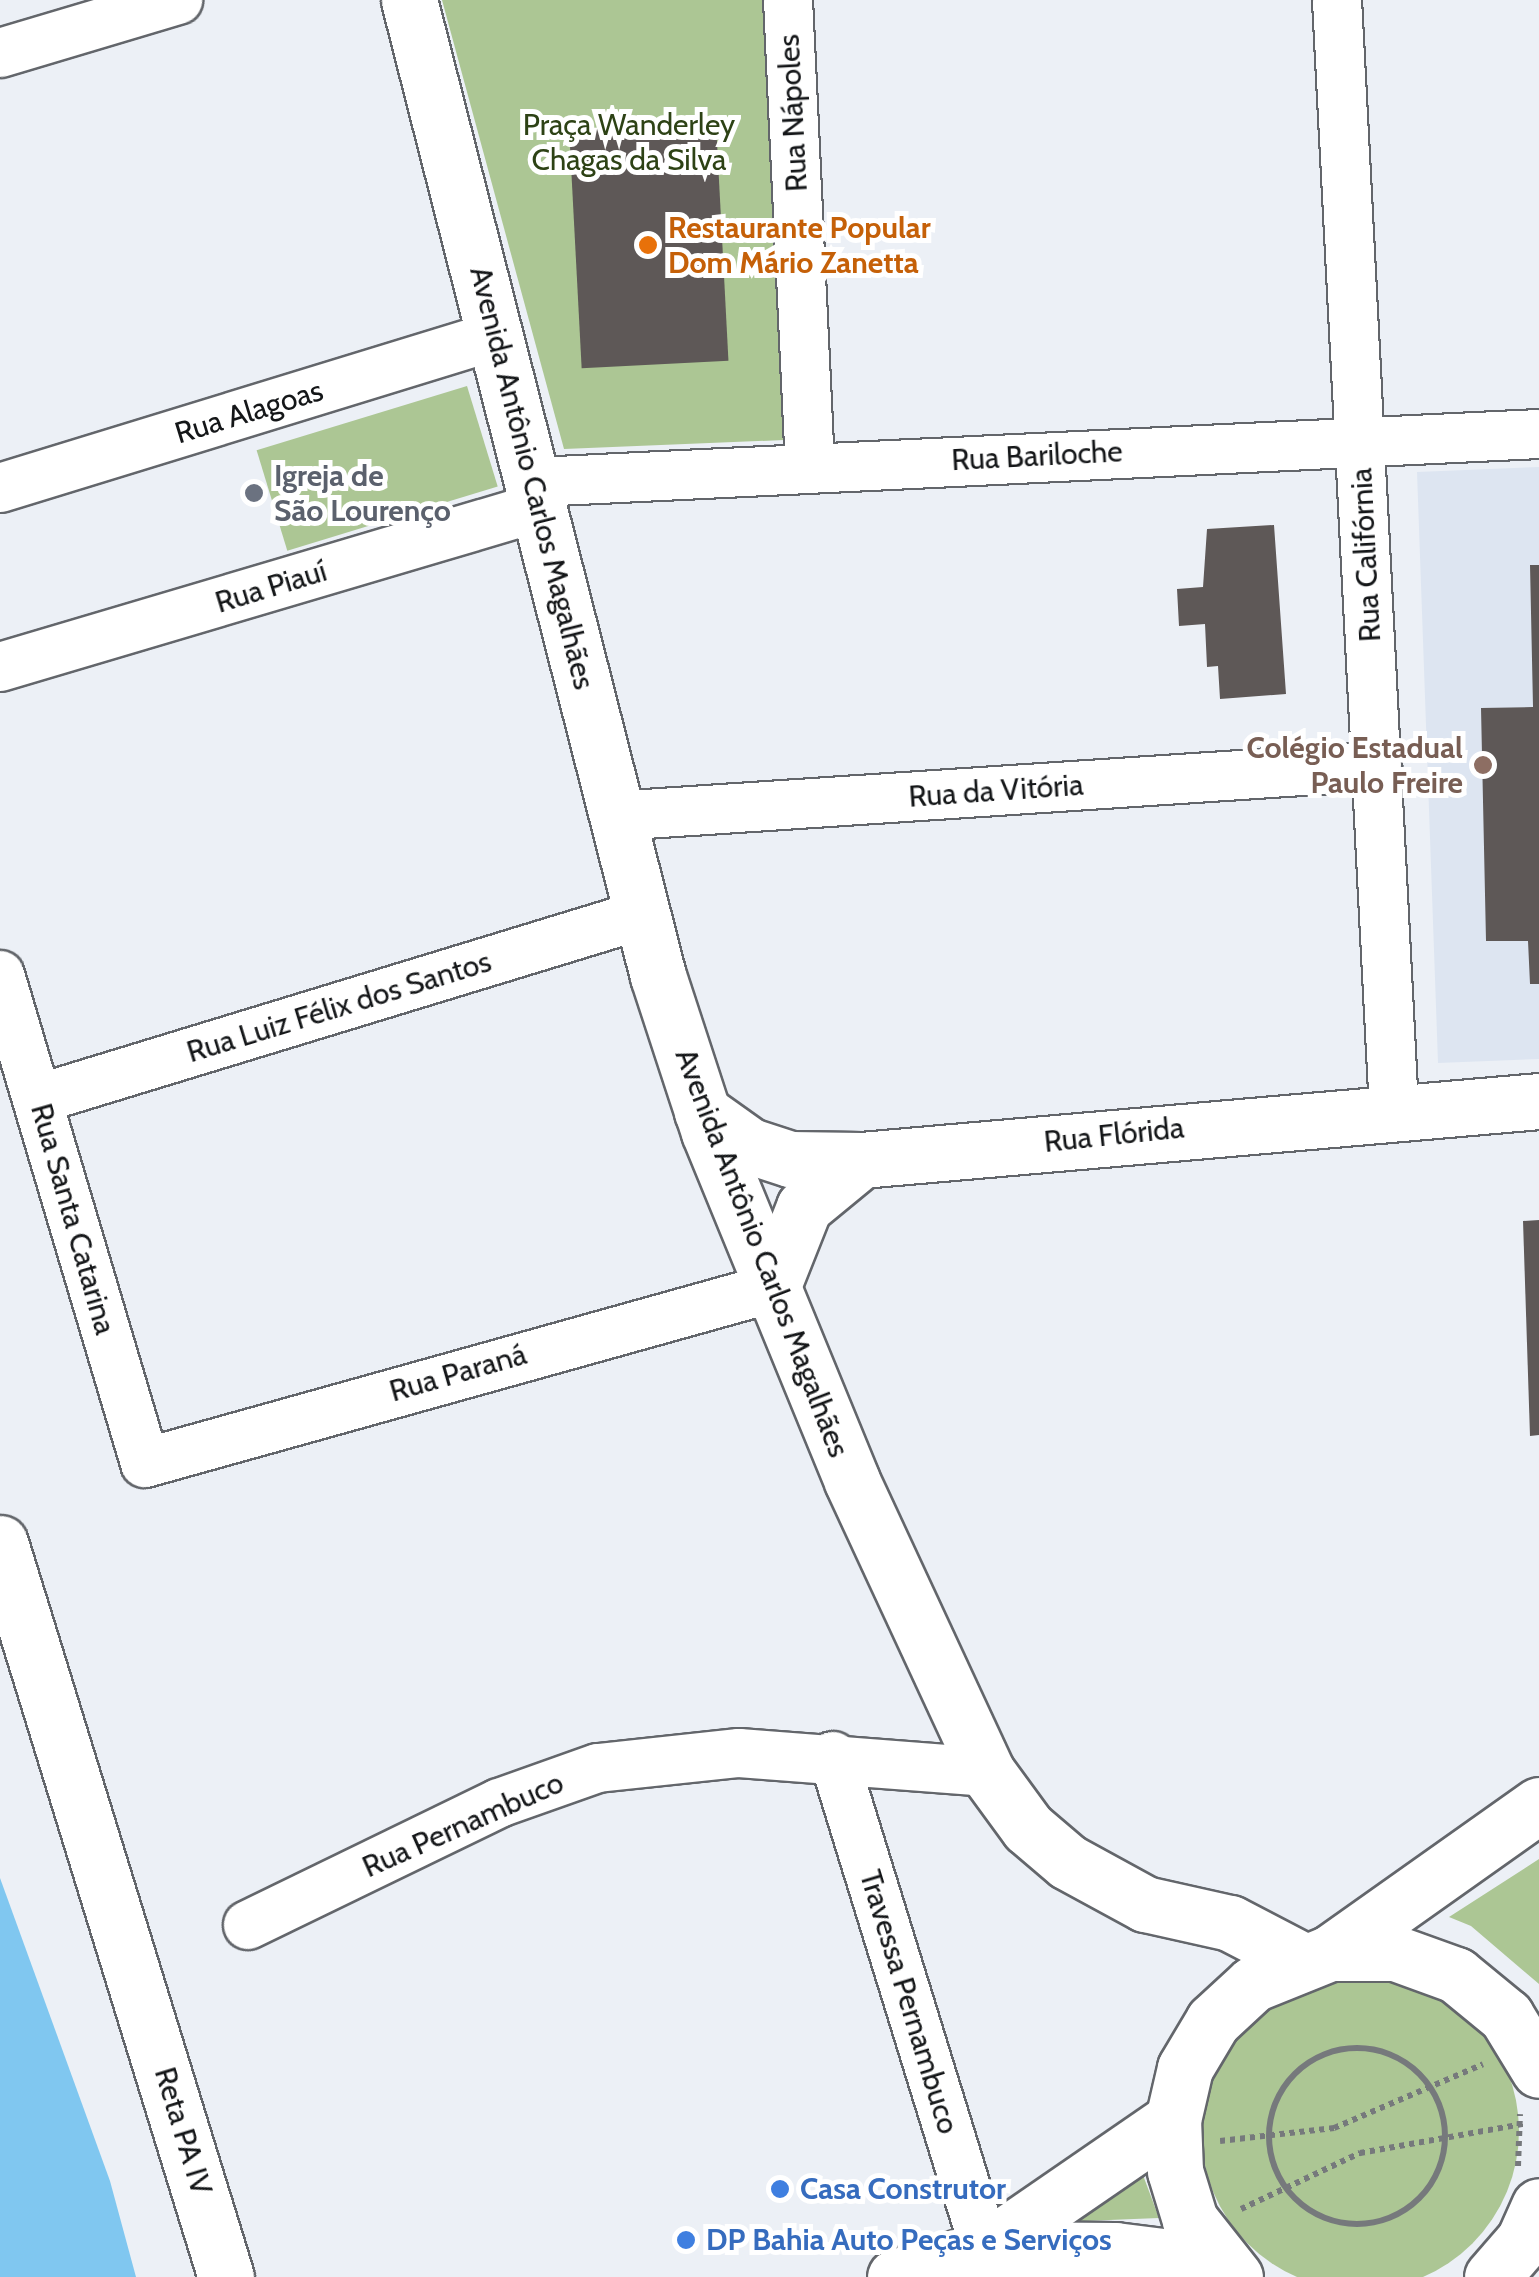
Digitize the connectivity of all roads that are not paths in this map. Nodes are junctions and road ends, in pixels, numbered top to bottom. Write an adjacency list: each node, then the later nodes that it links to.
1 (178, 0): 5 (street)
2 (409, 0): 6 (street, Avenida Antônio Carlos Magalhães)
3 (788, 0): 9 (street, Rua Nápoles)
4 (1337, 0): 8 (street, Rua Califórnia)
5 (0, 53)
6 (498, 334): 10 (street, Rua Alagoas); 11 (street, Avenida Antônio Carlos Magalhães)
7 (1539, 434): 8 (street, Rua Bariloche)
8 (1360, 441): 9 (street, Rua Bariloche); 13 (street, Rua Califórnia)
9 (810, 467): 11 (street, Rua Bariloche)
10 (0, 488)
11 (539, 494): 12 (street, Rua Piauí); 14 (street, Avenida Antônio Carlos Magalhães)
12 (0, 667)
13 (1377, 766): 14 (street, Rua da Vitória); 19 (street, Rua Califórnia)
14 (615, 816): 15 (street, Avenida Antônio Carlos Magalhães)
15 (641, 915): 17 (street, Rua Luiz Félix dos Santos); 20 (street, Avenida Antônio Carlos Magalhães)
16 (0, 975): 17 (street, Rua Santa Catarina)
17 (38, 1099): 23 (street, Rua Santa Catarina)
18 (1539, 1101): 19 (street, Rua Flórida)
19 (1394, 1110): 21 (street, Rua Flórida)
20 (702, 1112): 21 (street, Rua Flórida); 22 (street, Avenida Antônio Carlos Magalhães)
21 (861, 1160): 22 (street)
22 (772, 1288): 23 (street, Rua Paraná); 26 (street, Avenida Antônio Carlos Magalhães)
23 (145, 1462)
24 (0, 1543): 36 (street, Reta PA IV)
25 (833, 1756): 26 (street, Rua Pernambuco); 28 (street, Rua Pernambuco); 33 (street, Travessa Pernambuco)
26 (987, 1772): 29 (street, Avenida Antônio Carlos Magalhães)
27 (1539, 1805): 29 (street)
28 (248, 1924)
29 (1316, 1956): 30 (street); 31 (street)
30 (1519, 2077)
31 (1194, 2131): 33 (street); 34 (street)
32 (1528, 2193): 37 (street)
33 (986, 2248): 34 (street); 35 (street)
34 (1226, 2270)
35 (922, 2273)
36 (226, 2277)
37 (1492, 2277)

